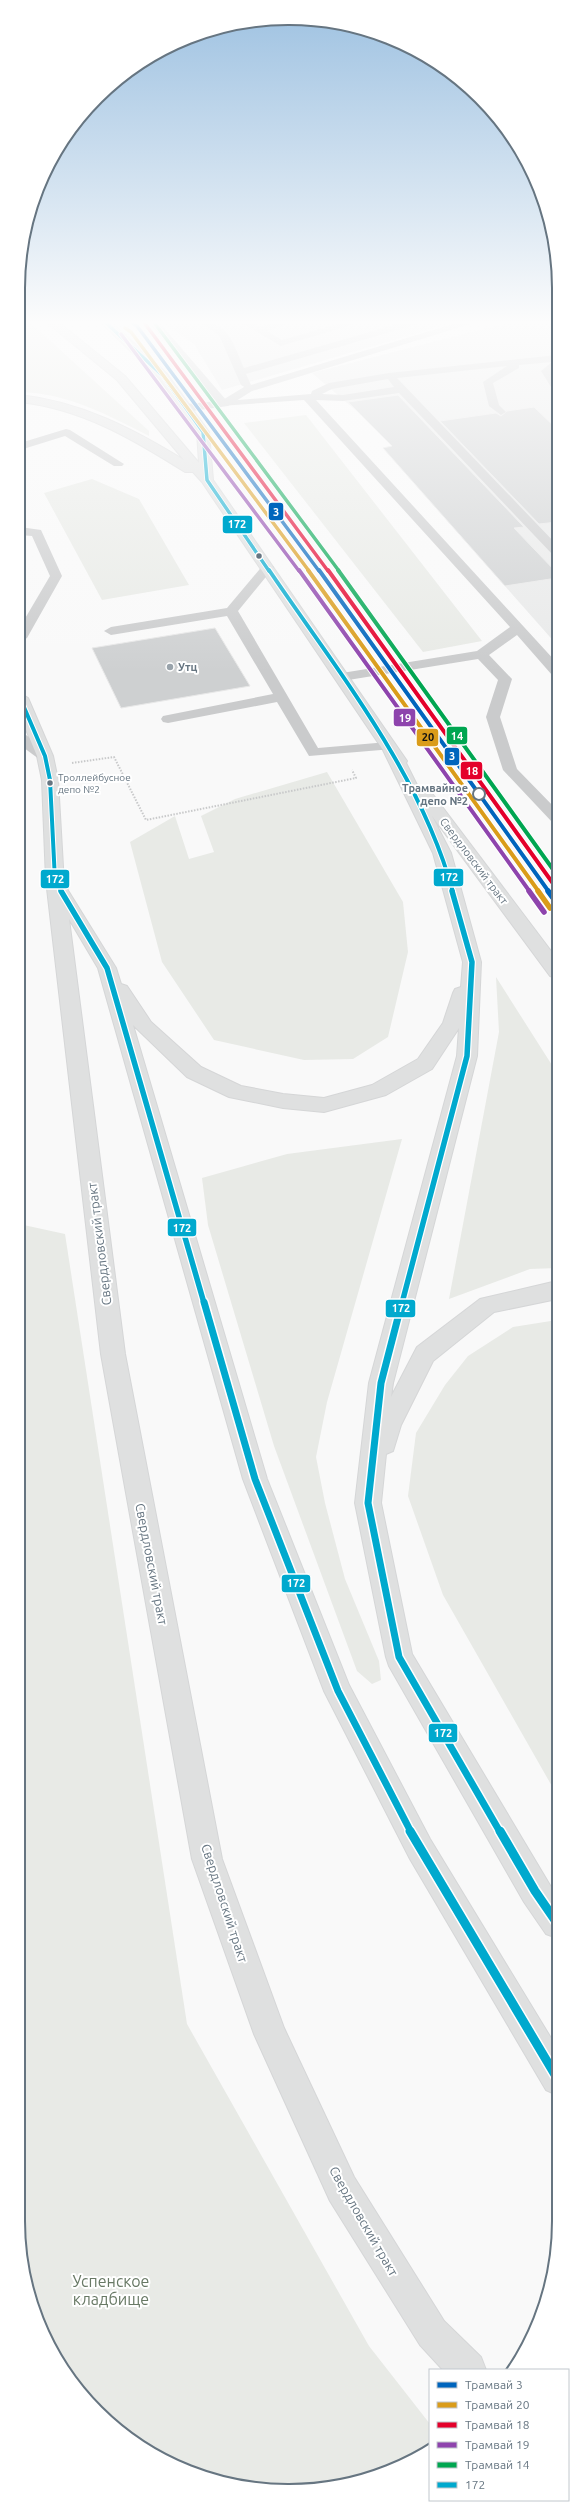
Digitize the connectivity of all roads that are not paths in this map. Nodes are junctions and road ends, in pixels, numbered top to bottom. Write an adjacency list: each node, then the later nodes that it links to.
1 (47, 438): 8 (lane)
2 (76, 438): 9 (lane)
3 (139, 438): 10 (main road)
4 (172, 438): 10 (main road, Свердловский тракт)
5 (204, 438): 10 (main road)
6 (345, 438): 15 (lane)
7 (448, 438): 12 (lane)
8 (25, 445)
9 (118, 464)
10 (207, 480): 13 (main road, Свердловский тракт)
11 (25, 532): 16 (lane)
12 (552, 547)
13 (268, 567): 14 (lane); 20 (main road, Свердловский тракт)
14 (232, 611): 17 (lane); 21 (lane)
15 (518, 628): 18 (lane); 19 (lane)
16 (25, 629)
17 (111, 631)
18 (481, 654): 20 (lane); 27 (lane)
19 (552, 666)
20 (342, 677): 25 (main road, Свердловский тракт)
21 (281, 696): 23 (lane); 25 (lane)
22 (25, 710): 26 (main road, Свердловский тракт)
23 (168, 719)
24 (25, 742): 26 (street)
25 (390, 748): 29 (main road); 30 (main road, Свердловский тракт)
26 (46, 761): 28 (main road, Свердловский тракт)
27 (552, 814)
28 (55, 880): 31 (main road); 36 (main road, Свердловский тракт)
29 (472, 962): 31 (main road); 33 (main road)
30 (552, 965)
31 (107, 968): 35 (main road)
32 (552, 1291): 33 (main road)
33 (368, 1503): 34 (main road)
34 (552, 1916)
35 (552, 2071)
36 (467, 2369)

